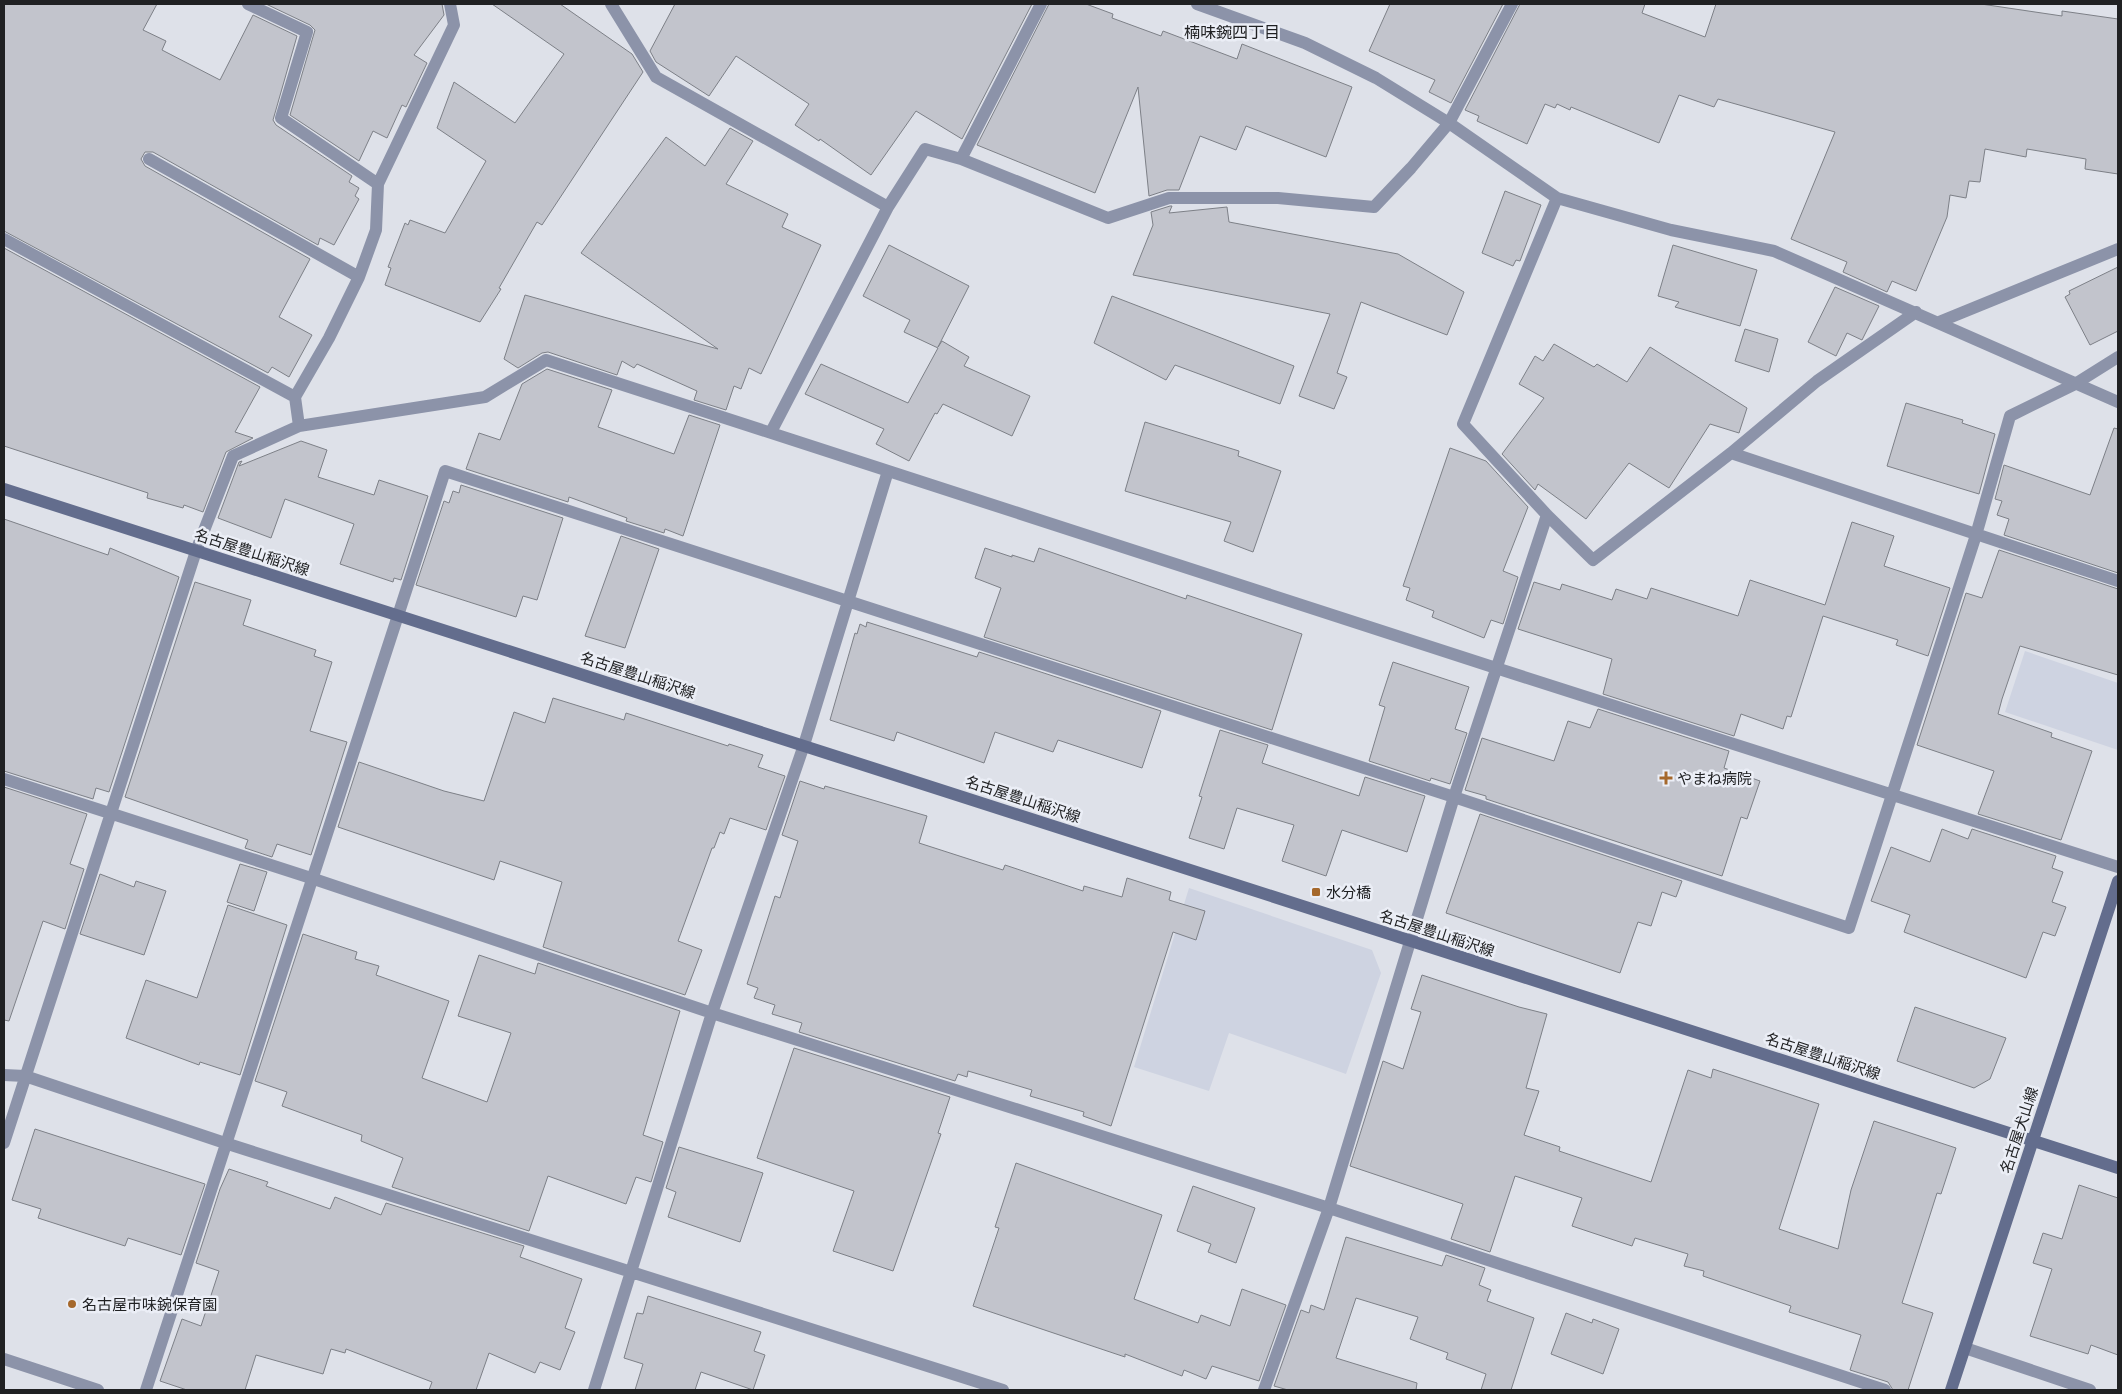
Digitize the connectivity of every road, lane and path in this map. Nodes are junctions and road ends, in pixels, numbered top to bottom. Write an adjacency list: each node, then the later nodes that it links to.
1 (248, 4): 10 (street)
2 (450, 4): 10 (street)
3 (611, 4): 12 (street)
4 (1040, 4): 9 (street)
5 (1197, 4): 7 (street)
6 (1512, 4): 7 (street)
7 (1449, 122): 9 (street); 11 (street)
8 (149, 159): 15 (street)
9 (961, 159): 12 (street)
10 (378, 184): 15 (street)
11 (1557, 198): 16 (street); 27 (street)
12 (888, 208): 23 (street)
13 (4, 239): 20 (street)
14 (2118, 248): 17 (street)
15 (359, 277): 20 (street)
16 (1916, 312): 17 (street); 24 (street)
17 (1938, 322): 19 (street)
18 (2118, 357): 19 (street)
19 (2075, 384): 21 (street); 28 (street)
20 (295, 397): 22 (street)
21 (2118, 402)
22 (300, 426): 23 (street); 29 (street)
23 (771, 432): 25 (street)
24 (1732, 454): 27 (street); 28 (street)
25 (888, 471): 31 (street); 33 (street)
26 (4, 489): 29 (main road, 名古屋豊山稲沢線)
27 (1547, 515): 33 (street)
28 (1976, 535): 30 (street); 36 (street)
29 (196, 551): 32 (main road, 名古屋豊山稲沢線); 38 (street)
30 (2118, 581)
31 (848, 602): 32 (street); 34 (street); 37 (street)
32 (397, 615): 34 (main road, 名古屋豊山稲沢線); 40 (street)
33 (1496, 668): 36 (street); 37 (street)
34 (804, 745): 42 (main road, 名古屋豊山稲沢線); 43 (street)
35 (4, 779): 38 (street)
36 (1890, 795): 37 (street); 39 (street)
37 (1454, 797): 42 (street)
38 (112, 814): 40 (street); 45 (street)
39 (2118, 867)
40 (314, 879): 43 (street); 48 (street)
41 (2118, 881): 46 (main road, 名古屋犬山線)
42 (1412, 942): 46 (main road, 名古屋豊山稲沢線); 50 (street)
43 (712, 1013): 50 (street); 51 (street)
44 (4, 1075): 45 (street)
45 (25, 1076): 47 (street); 48 (street)
46 (2033, 1140): 49 (main road, 名古屋豊山稲沢線); 52 (main road, 名古屋犬山線)
47 (4, 1143)
48 (225, 1143): 51 (street); 55 (street)
49 (2118, 1168)
50 (1329, 1208): 58 (street); 59 (street)
51 (633, 1271): 56 (street); 57 (street)
52 (1965, 1348): 60 (main road, 名古屋犬山線); 61 (street)
53 (4, 1359): 54 (street)
54 (98, 1390)
55 (146, 1390)
56 (594, 1390)
57 (1003, 1390)
58 (1264, 1390)
59 (1885, 1390)
60 (1951, 1390)
61 (2090, 1390)

